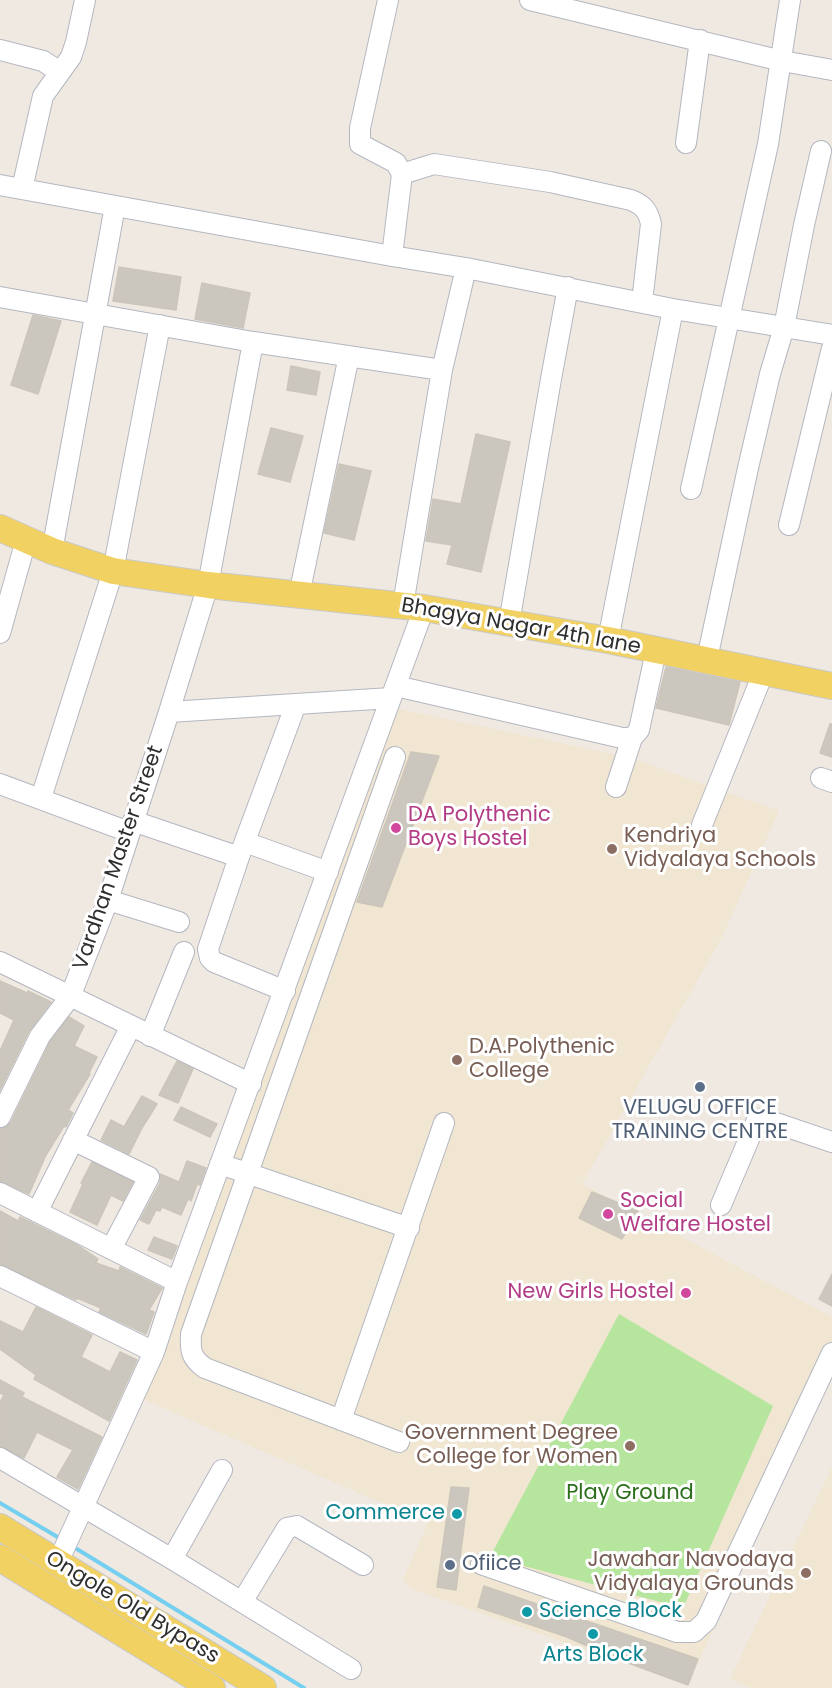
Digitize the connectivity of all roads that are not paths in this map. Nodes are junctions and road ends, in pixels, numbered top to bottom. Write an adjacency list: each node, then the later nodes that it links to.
1 (85, 0): 9 (street)
2 (388, 0): 12 (street)
3 (530, 0): 5 (street)
4 (790, 0): 7 (street)
5 (700, 40): 7 (street); 10 (street)
6 (0, 50): 9 (street)
7 (782, 61): 8 (street); 23 (street)
8 (832, 70)
9 (60, 72): 14 (street)
10 (686, 143)
11 (821, 151): 25 (street)
12 (402, 174): 16 (street); 20 (street)
13 (0, 185): 14 (street)
14 (22, 189): 15 (street)
15 (115, 206): 16 (street); 22 (street)
16 (392, 256): 17 (street)
17 (466, 268): 18 (street); 30 (street)
18 (568, 288): 20 (street); 40 (street)
19 (0, 297): 22 (street)
20 (642, 302): 21 (street)
21 (673, 309): 23 (street); 42 (street)
22 (95, 313): 24 (street); 35 (street)
23 (729, 319): 25 (street); 31 (street)
24 (160, 325): 27 (street); 36 (street)
25 (783, 327): 26 (street); 44 (street)
26 (832, 335)
27 (253, 342): 29 (street); 37 (street, Vardhan Master Street)
28 (832, 348): 32 (street)
29 (349, 356): 30 (street); 38 (street)
30 (442, 370): 39 (street)
31 (691, 489)
32 (789, 525)
33 (0, 528): 34 (main road, Bhagya Nagar 4th lane)
34 (26, 540): 35 (main road, Bhagya Nagar 4th lane); 41 (street)
35 (52, 552): 36 (main road, Bhagya Nagar 4th lane)
36 (113, 572): 37 (main road, Bhagya Nagar 4th lane); 54 (street)
37 (208, 585): 38 (main road, Bhagya Nagar 4th lane); 49 (street, Vardhan Master Street)
38 (299, 595): 39 (main road, Bhagya Nagar 4th lane)
39 (414, 606): 40 (main road, Bhagya Nagar 4th lane); 47 (street)
40 (509, 623): 42 (main road, Bhagya Nagar 4th lane)
41 (0, 633)
42 (608, 640): 43 (main road, Bhagya Nagar 4th lane)
43 (656, 651): 44 (main road, Bhagya Nagar 4th lane); 50 (street)
44 (707, 659): 45 (main road, Bhagya Nagar 4th lane)
45 (764, 671): 46 (main road, Bhagya Nagar 4th lane); 55 (street)
46 (832, 686)
47 (394, 692): 48 (street); 50 (street); 58 (street)
48 (296, 704): 49 (street); 57 (street)
49 (169, 712): 56 (street, Vardhan Master Street)
50 (633, 738): 53 (street)
51 (395, 757): 73 (street)
52 (0, 784): 54 (street)
53 (616, 787)
54 (41, 798): 56 (street)
55 (702, 825)
56 (131, 826): 57 (street); 59 (street, Vardhan Master Street)
57 (242, 849): 58 (street); 63 (street)
58 (328, 872): 63 (street)
59 (108, 900): 60 (street); 64 (street, Vardhan Master Street)
60 (179, 922)
61 (184, 952): 66 (street)
62 (0, 963): 64 (street)
63 (285, 991): 67 (street)
64 (70, 997): 65 (street); 68 (street, Vardhan Master Street)
65 (131, 1026): 66 (street); 70 (street)
66 (150, 1036): 67 (street)
67 (251, 1084): 72 (street)
68 (0, 1117)
69 (444, 1123): 77 (street)
70 (73, 1140): 76 (street); 78 (street)
71 (832, 1142): 75 (street)
72 (220, 1164): 73 (street); 80 (street)
73 (249, 1173): 77 (street); 83 (street)
74 (0, 1192): 76 (street)
75 (721, 1205)
76 (37, 1212): 78 (street)
77 (409, 1228): 83 (street)
78 (111, 1249): 80 (street)
79 (0, 1276): 81 (street)
80 (177, 1282): 81 (street)
81 (154, 1352): 87 (street)
82 (832, 1353): 92 (street)
83 (341, 1420): 84 (street)
84 (399, 1442)
85 (0, 1458): 87 (street)
86 (222, 1470): 90 (street)
87 (83, 1508): 90 (street); 91 (street)
88 (0, 1527): 91 (main road, Ongole Old Bypass)
89 (0, 1558): 96 (main road, Ongole Old Bypass)
90 (172, 1559): 94 (street)
91 (58, 1562): 97 (main road, Ongole Old Bypass)
92 (481, 1563)
93 (363, 1565): 94 (street)
94 (242, 1602): 95 (street)
95 (351, 1669)
96 (212, 1688)
97 (263, 1688)

